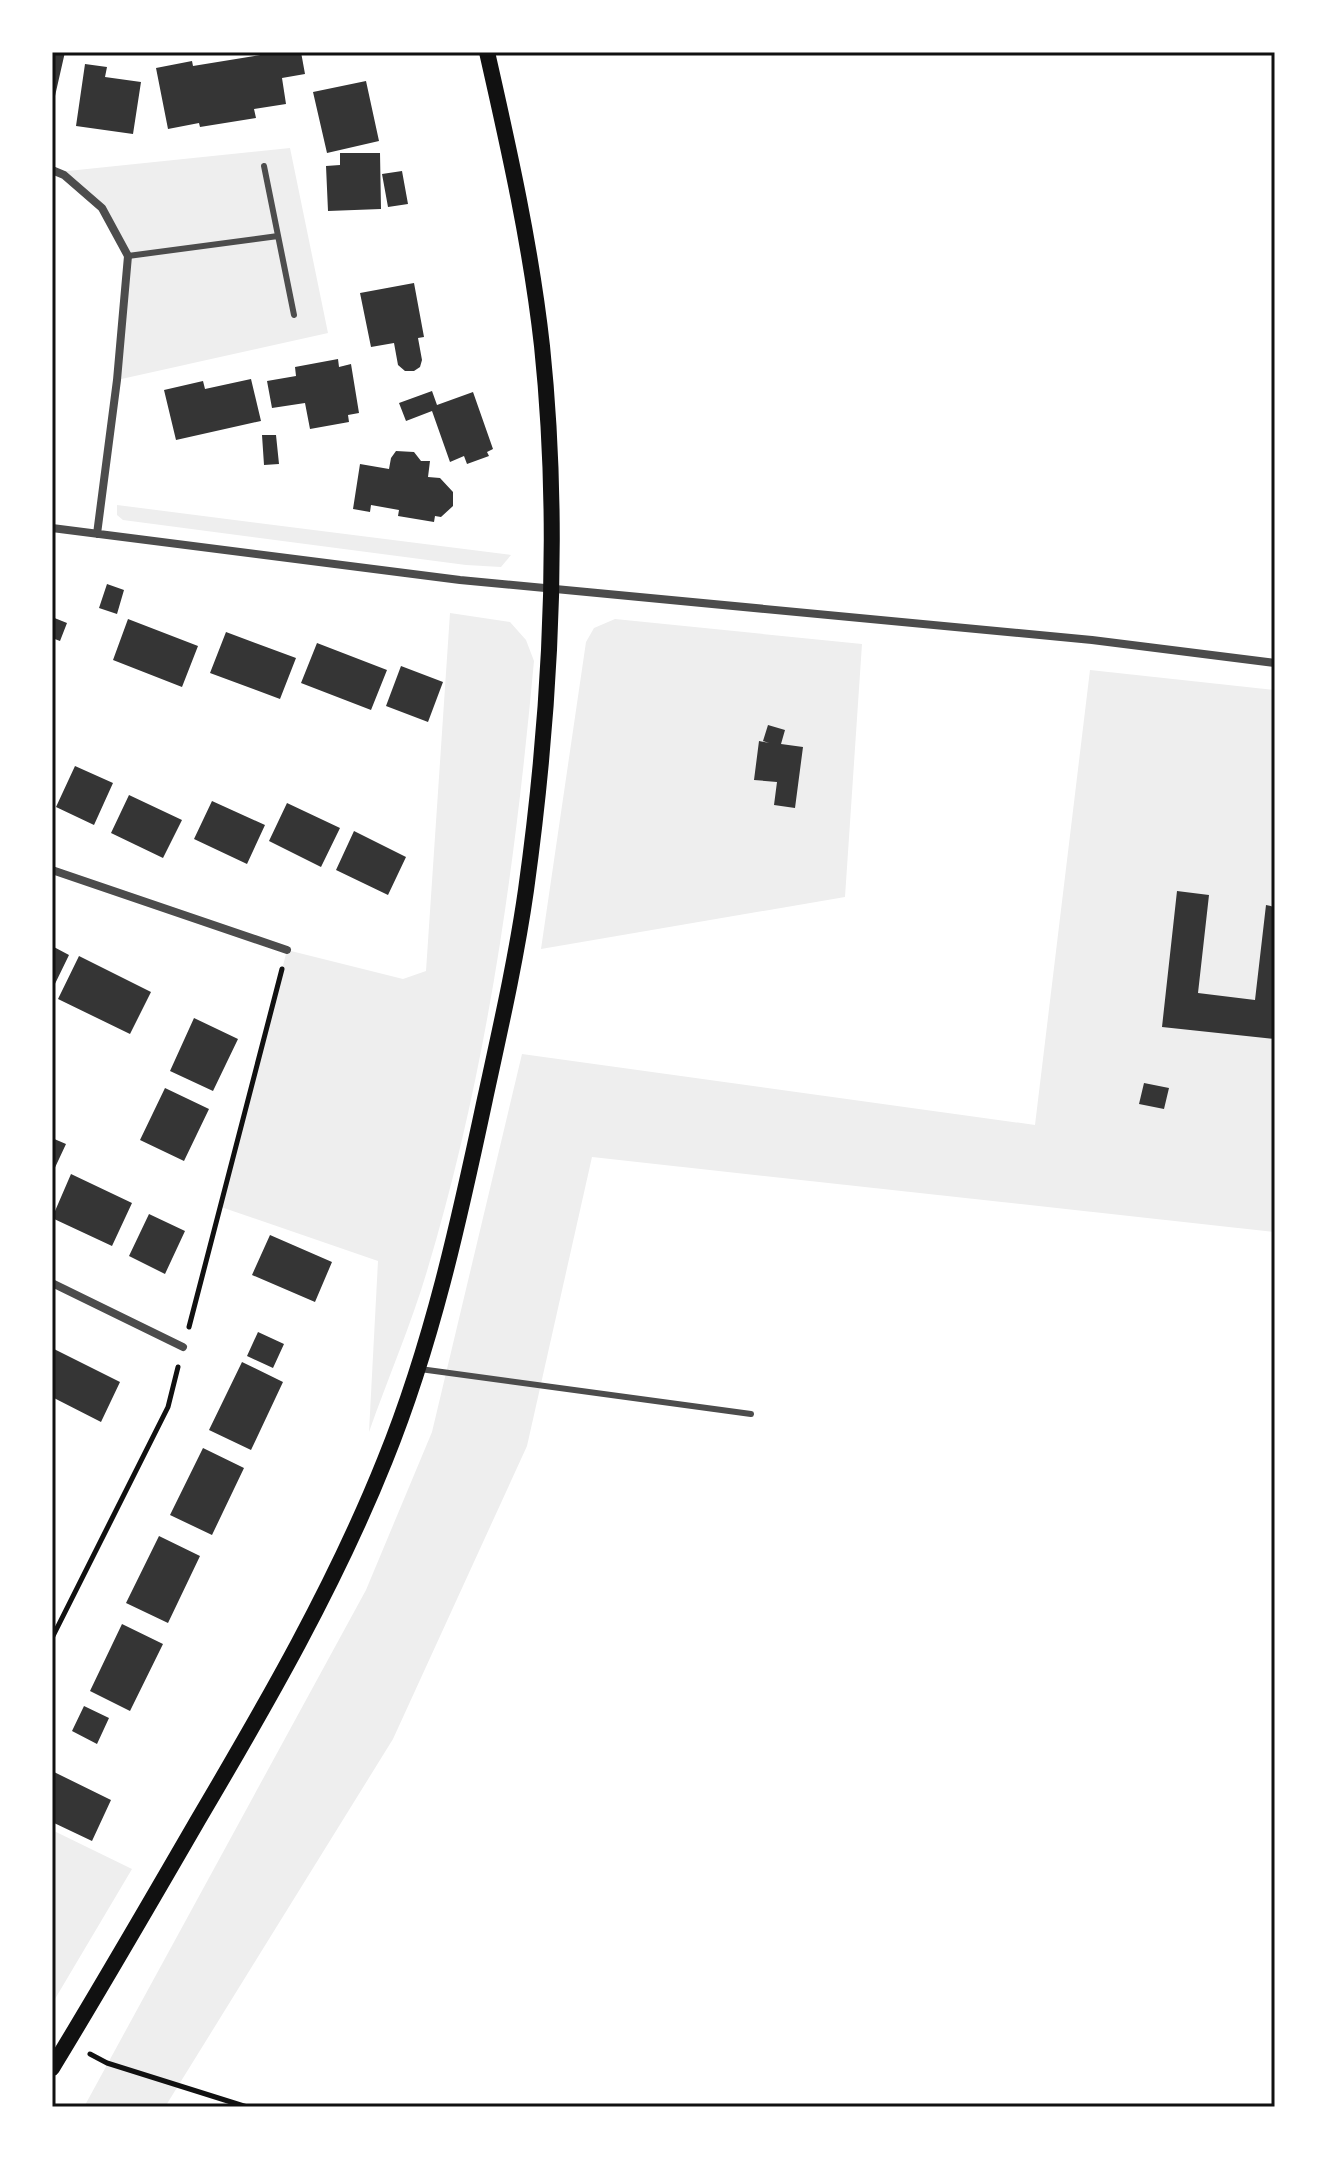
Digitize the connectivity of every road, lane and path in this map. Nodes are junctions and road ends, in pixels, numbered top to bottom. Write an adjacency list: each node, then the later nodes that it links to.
1 (487, 52): 9 (main road)
2 (264, 166): 4 (lane)
3 (52, 170): 5 (street)
4 (278, 236): 5 (lane); 6 (lane)
5 (128, 256): 8 (street)
6 (294, 315)
7 (52, 528): 8 (street)
8 (97, 534): 9 (street)
9 (551, 590): 10 (street); 15 (main road)
10 (1275, 663)
11 (52, 870): 12 (street)
12 (287, 950): 14 (path)
13 (52, 1283): 14 (street)
14 (183, 1347): 17 (path)
15 (417, 1369): 16 (lane); 18 (main road)
16 (751, 1414)
17 (52, 1638)
18 (68, 2042): 19 (main road); 20 (path)
19 (52, 2068)
20 (247, 2107)

